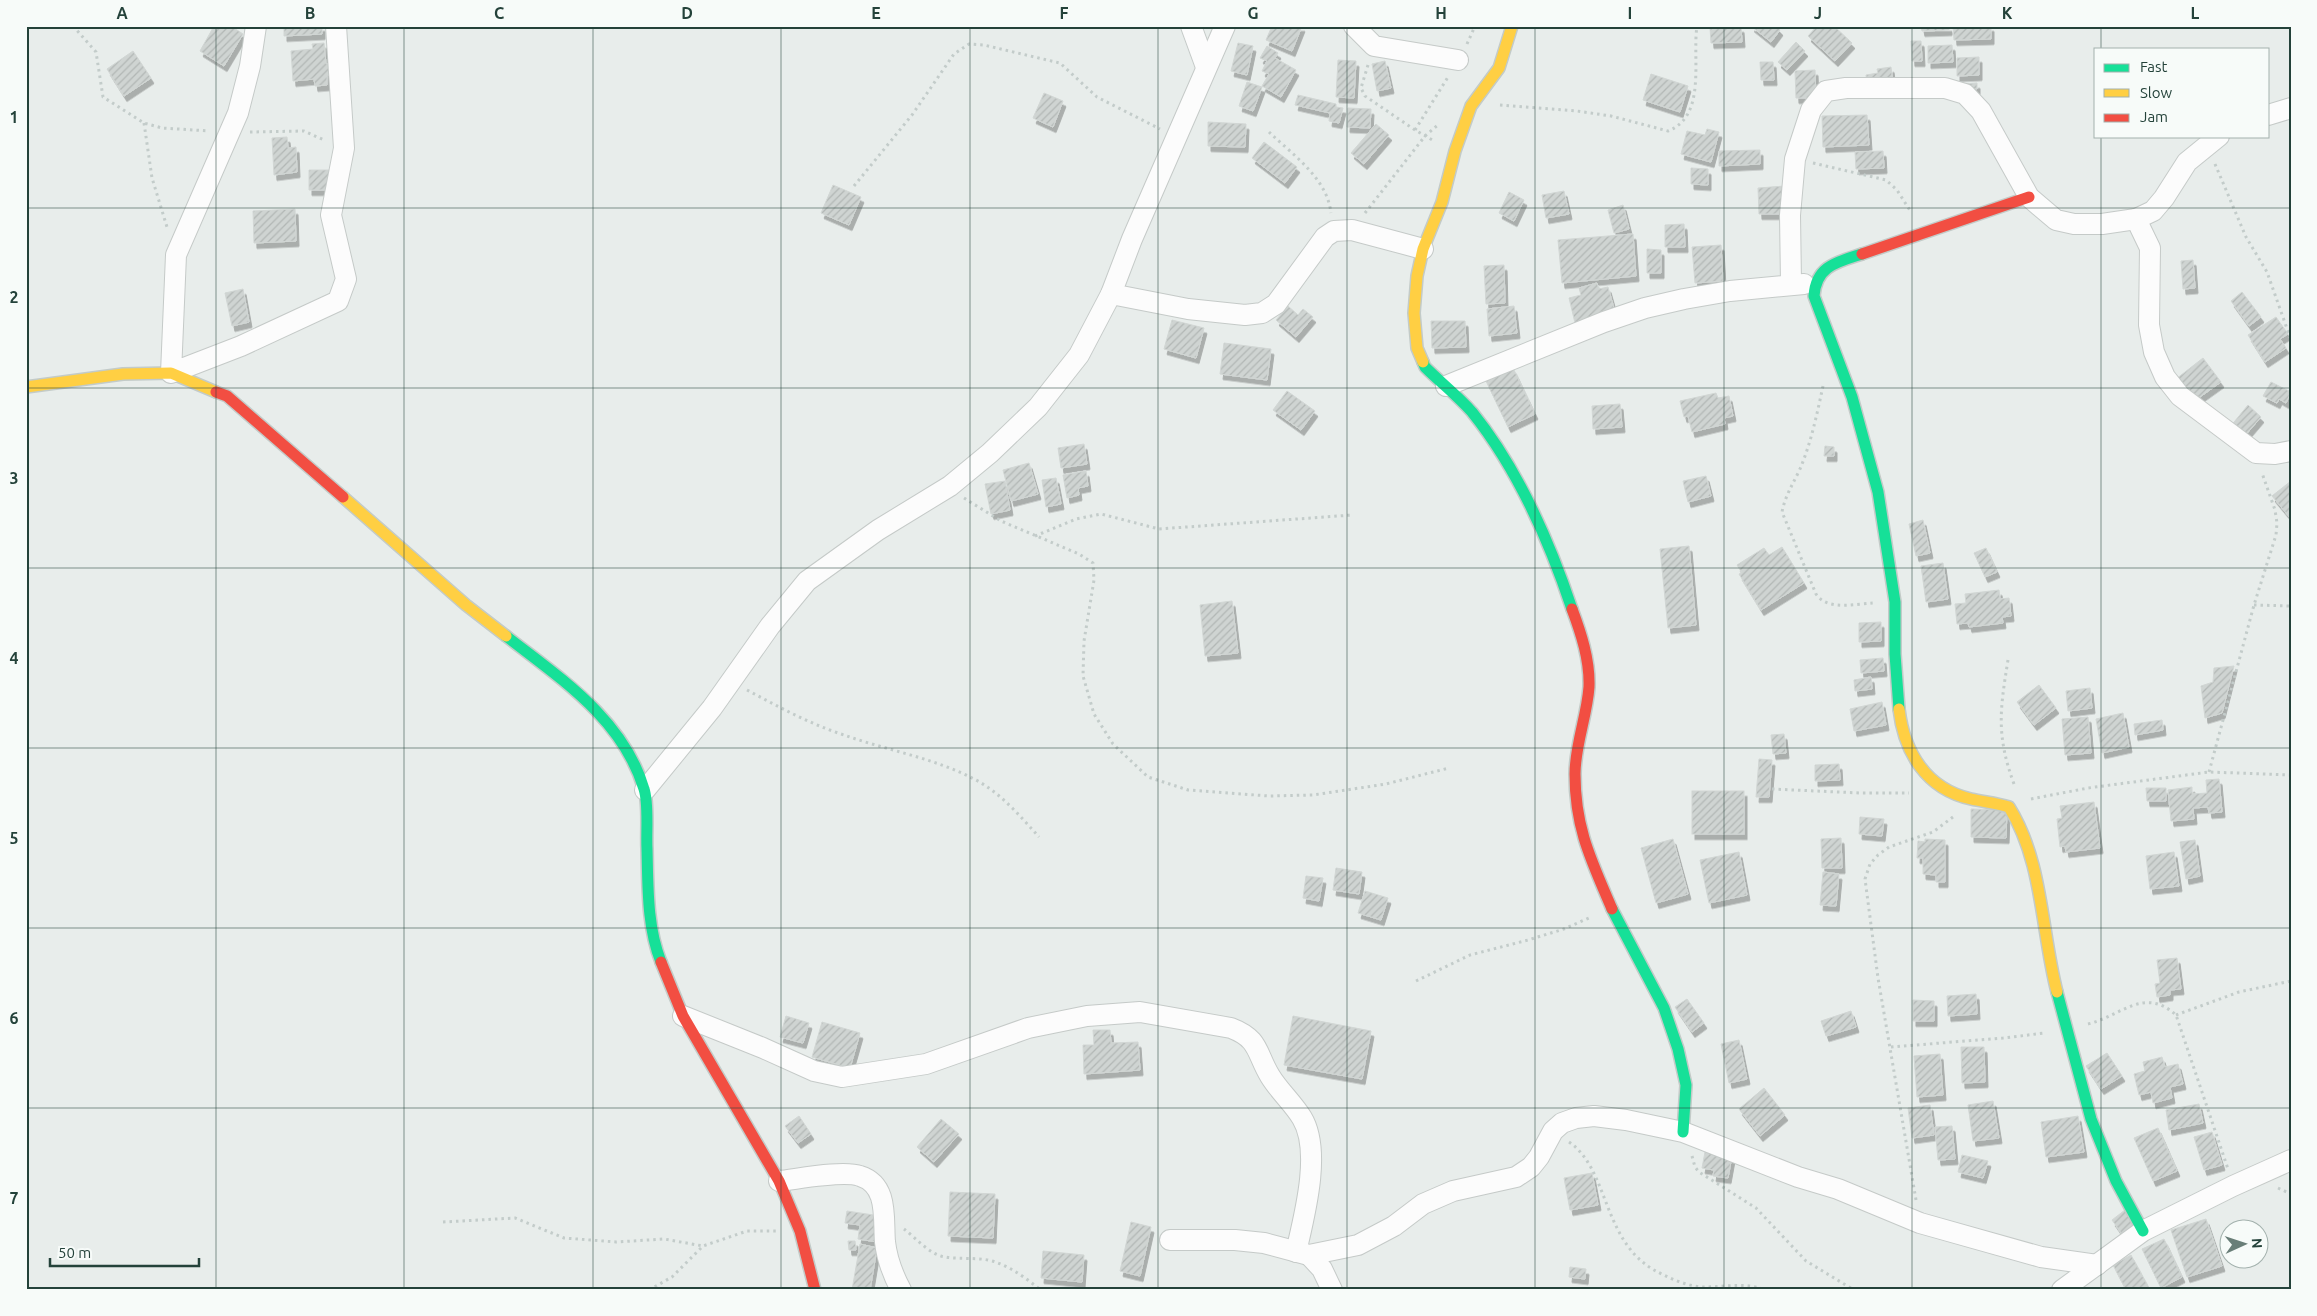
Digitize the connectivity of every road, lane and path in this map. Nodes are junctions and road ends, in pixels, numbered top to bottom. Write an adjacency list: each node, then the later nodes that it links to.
1 (72, 26): 27 (path)
2 (256, 26): 27 (street)
3 (336, 26): 32 (street)
4 (1191, 26): 11 (street)
5 (1225, 26): 11 (street)
6 (1354, 26): 9 (street)
7 (1512, 26): 12 (street)
8 (1697, 26): 12 (path)
9 (1374, 46): 10 (street); 17 (path)
10 (1458, 60)
11 (1206, 67): 18 (street)
12 (1471, 106): 26 (street)
13 (2291, 108): 14 (street)
14 (2270, 115)
15 (1444, 120): 17 (path)
16 (1269, 132): 24 (path)
17 (1425, 136): 24 (path)
18 (1177, 137): 21 (path); 30 (street)
19 (2213, 141): 23 (street); 31 (path)
20 (1795, 159): 22 (street); 25 (path); 28 (street)
21 (854, 186)
22 (2029, 197): 23 (street); 25 (street)
23 (2136, 219): 37 (street)
24 (1343, 230): 26 (street); 30 (street)
25 (1921, 235): 29 (street)
26 (1423, 249): 34 (street)
27 (176, 255): 32 (street)
28 (1791, 284): 29 (street); 34 (street)
29 (1814, 284): 41 (street)
30 (1111, 294): 38 (street)
31 (2291, 340)
32 (171, 373): 35 (street); 50 (street)
33 (1824, 379): 41 (path)
34 (1446, 386): 56 (street)
35 (26, 387)
36 (2291, 451): 37 (street)
37 (2256, 453): 42 (path)
38 (950, 486): 40 (path); 45 (street)
39 (1352, 515): 40 (path)
40 (1034, 536): 46 (path)
41 (1895, 602): 52 (street)
42 (2254, 605): 43 (path); 47 (path)
43 (2291, 606)
44 (2008, 660): 53 (path)
45 (731, 682): 50 (street); 55 (path)
46 (1449, 768)
47 (2209, 772): 48 (path); 53 (path)
48 (2291, 775)
49 (1772, 789): 51 (path)
50 (645, 790): 60 (street)
51 (1910, 793)
52 (1971, 799): 54 (street); 62 (path)
53 (2020, 801): 54 (path)
54 (2009, 807): 61 (street)
55 (1040, 837)
56 (1612, 908): 57 (path); 64 (street)
57 (1416, 981)
58 (2291, 981): 59 (path)
59 (2176, 1015): 61 (path); 67 (path)
60 (683, 1016): 66 (street); 75 (street)
61 (2066, 1030): 62 (path); 72 (street)
62 (1891, 1047): 70 (path)
63 (1552, 1131): 64 (street); 75 (street); 82 (path)
64 (1687, 1133): 70 (street); 83 (path)
65 (2291, 1160): 67 (street)
66 (779, 1181): 68 (street); 71 (street)
67 (2233, 1186): 72 (street)
68 (885, 1212): 79 (street); 80 (path)
69 (443, 1222): 74 (path)
70 (1920, 1223): 76 (street)
71 (800, 1231): 74 (path); 78 (street)
72 (2143, 1231): 76 (street)
73 (1170, 1240): 75 (street)
74 (703, 1246): 77 (path)
75 (1302, 1253): 81 (street)
76 (2097, 1265): 84 (street)
77 (649, 1290)
78 (815, 1290)
79 (901, 1290)
80 (1041, 1290)
81 (1332, 1290)
82 (1765, 1290)
83 (1854, 1290)
84 (2062, 1290)

